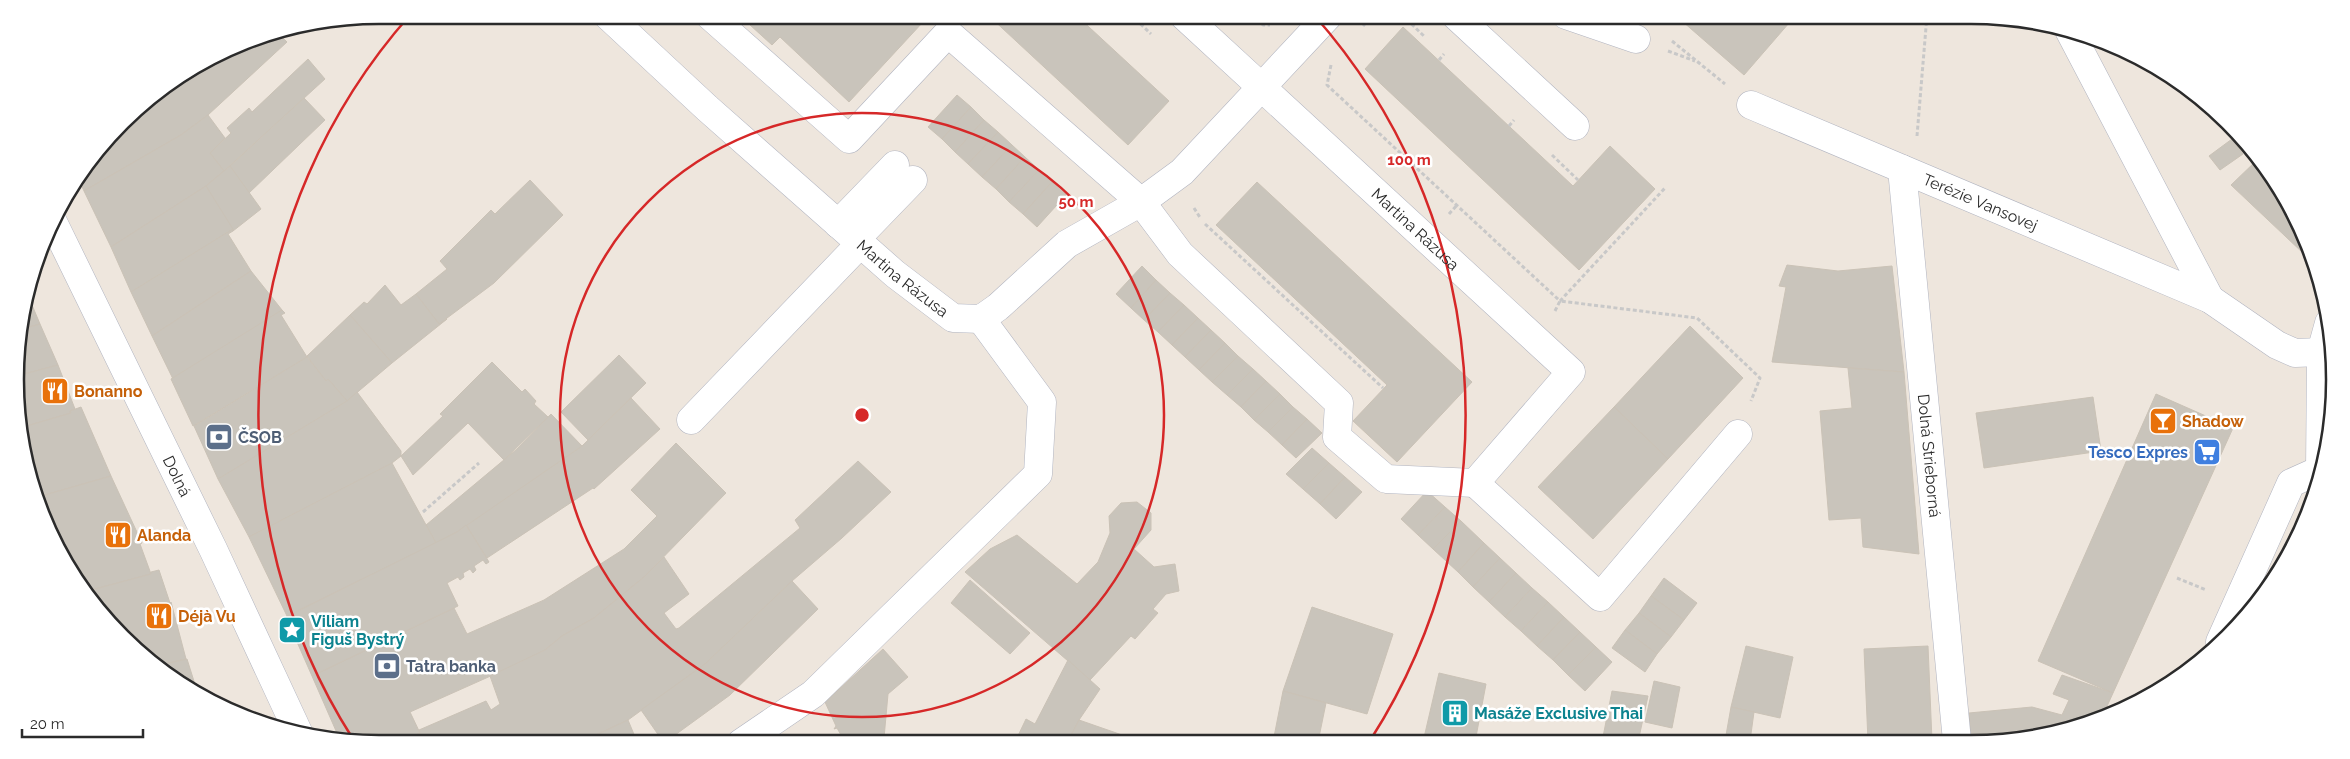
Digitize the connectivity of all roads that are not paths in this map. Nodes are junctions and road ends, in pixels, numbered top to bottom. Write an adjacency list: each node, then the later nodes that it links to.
1 (618, 24): 16 (street, Martina Rázusa)
2 (719, 24): 14 (street)
3 (1192, 24): 9 (street, Martina Rázusa)
4 (1320, 24): 9 (street)
5 (1465, 24): 11 (street)
6 (1592, 24): 7 (street)
7 (1636, 39)
8 (2074, 39): 17 (street, Terézie Vansovej)
9 (1260, 88): 14 (street); 25 (street, Martina Rázusa)
10 (1750, 105): 12 (street, Terézie Vansovej)
11 (1575, 126)
12 (1902, 169): 17 (street, Terézie Vansovej); 29 (street, Dolná Strieborná)
13 (904, 172): 16 (street)
14 (1141, 202): 18 (street); 25 (street)
15 (57, 230): 27 (street, Dolná)
16 (851, 236): 18 (street, Martina Rázusa); 22 (street)
17 (2210, 299): 20 (street, Terézie Vansovej)
18 (981, 319): 28 (street)
19 (2324, 342): 20 (street)
20 (2321, 352): 21 (street)
21 (2326, 376)
22 (691, 420)
23 (1738, 434): 25 (street)
24 (2313, 474): 26 (street)
25 (1475, 483)
26 (2228, 625)
27 (295, 725)
28 (753, 735)
29 (1956, 735)

